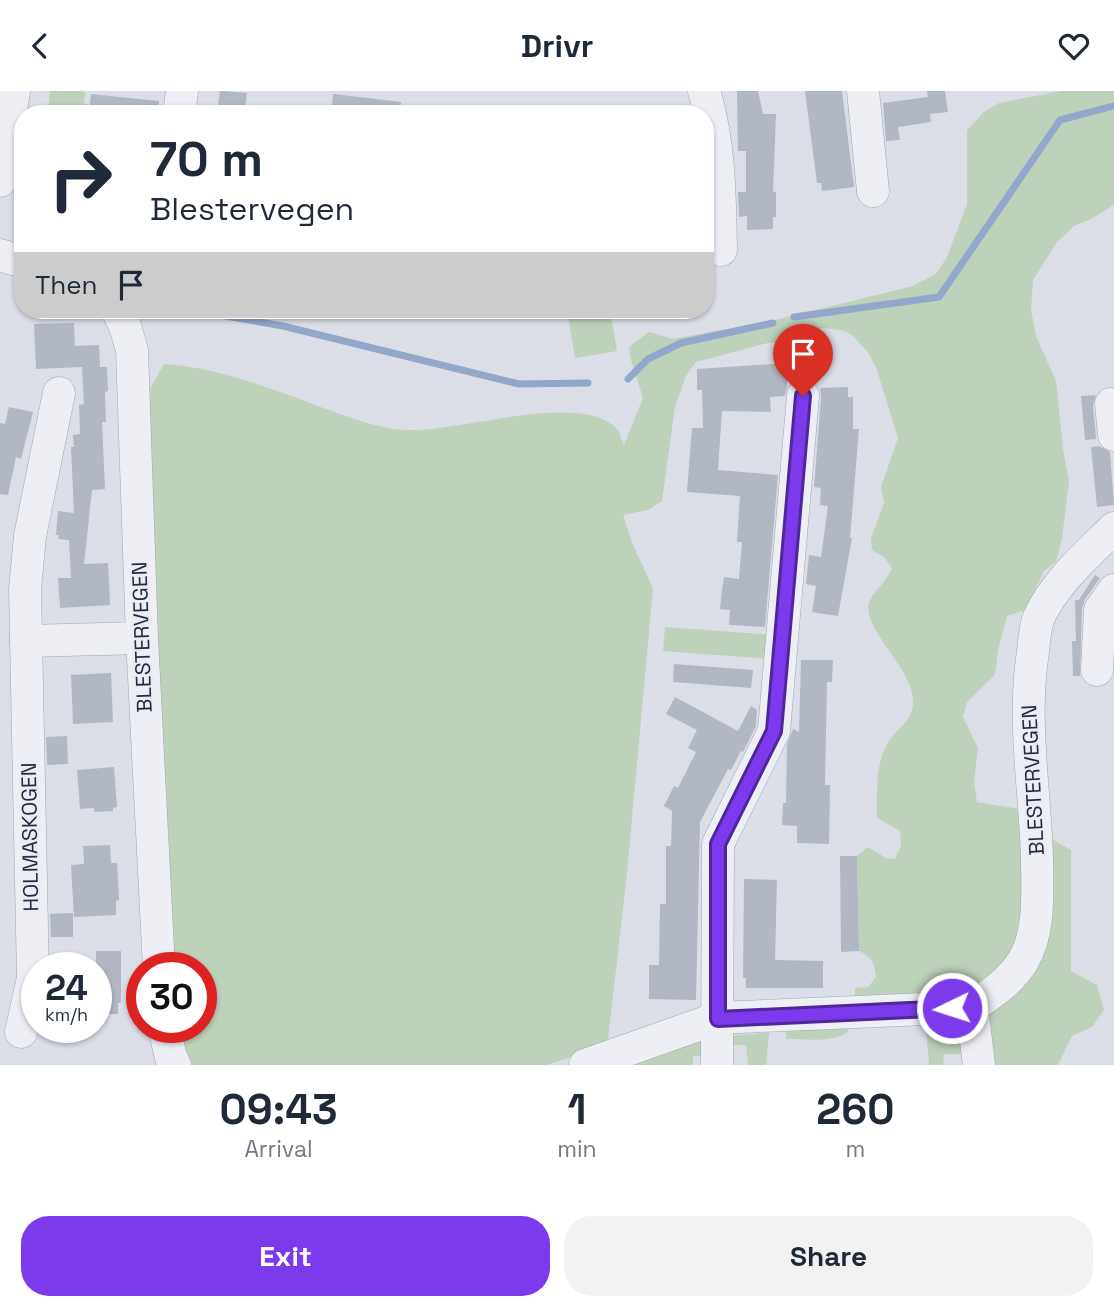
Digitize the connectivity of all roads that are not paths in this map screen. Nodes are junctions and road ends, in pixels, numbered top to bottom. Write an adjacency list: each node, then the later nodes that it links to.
1 (14, 91): 4 (street)
2 (863, 91): 5 (street)
3 (714, 131): 6 (street)
4 (0, 181)
5 (873, 191)
6 (721, 250)
7 (122, 319): 12 (street, BLESTERVEGEN)
8 (59, 393): 13 (street, HOLMASKOGEN)
9 (803, 396): 18 (street)
10 (1108, 546): 17 (street, BLESTERVEGEN)
11 (1114, 590): 14 (street)
12 (142, 638): 13 (street); 16 (street, BLESTERVEGEN)
13 (26, 641): 15 (street, HOLMASKOGEN)
14 (1097, 670)
15 (32, 952)
16 (158, 952)
17 (972, 1007): 18 (street); 23 (street)
18 (718, 1019): 21 (street); 22 (street)
19 (168, 1043): 20 (street)
20 (175, 1065)
21 (585, 1065)
22 (717, 1065)
23 (979, 1065)

